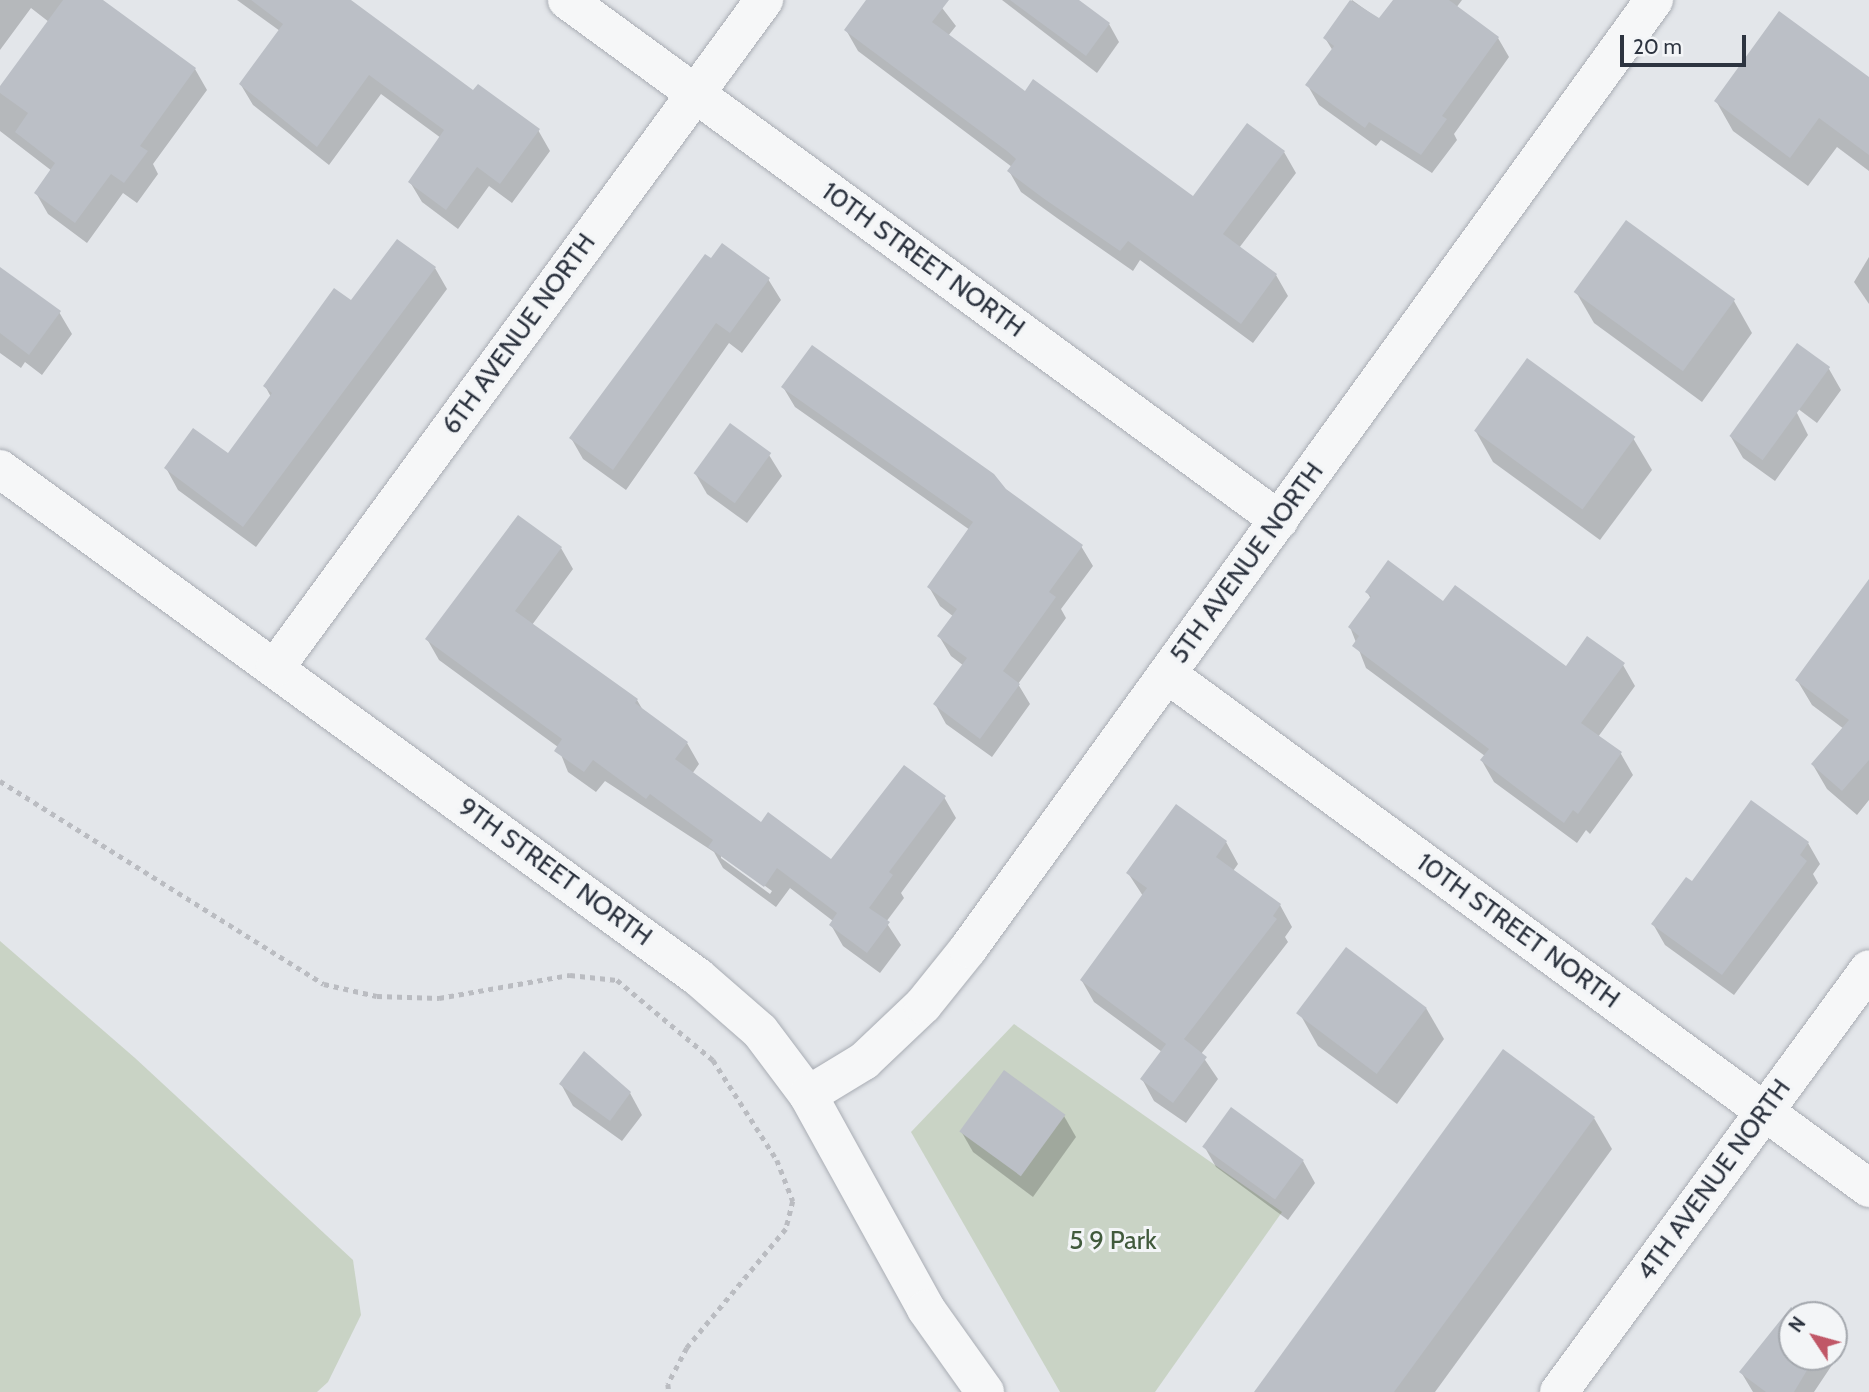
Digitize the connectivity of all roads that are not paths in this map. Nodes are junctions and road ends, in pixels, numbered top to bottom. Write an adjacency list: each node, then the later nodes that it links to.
1 (567, 0): 4 (street, 10TH STREET NORTH)
2 (764, 0): 4 (street, 6TH AVENUE NORTH)
3 (1654, 0): 6 (street, 5TH AVENUE NORTH)
4 (695, 93): 6 (street, 10TH STREET NORTH); 7 (street, 6TH AVENUE NORTH)
5 (0, 468): 7 (street, 9TH STREET NORTH)
6 (1279, 520): 8 (street, 5TH AVENUE NORTH)
7 (275, 668): 10 (street, 9TH STREET NORTH)
8 (1167, 674): 10 (street, 5TH AVENUE NORTH); 11 (street, 10TH STREET NORTH)
9 (1869, 969): 11 (street, 4TH AVENUE NORTH)
10 (808, 1095): 13 (street, 9TH STREET NORTH)
11 (1764, 1111): 12 (street, 10TH STREET NORTH); 14 (street, 4TH AVENUE NORTH)
12 (1869, 1188)
13 (985, 1392)
14 (1559, 1392)

